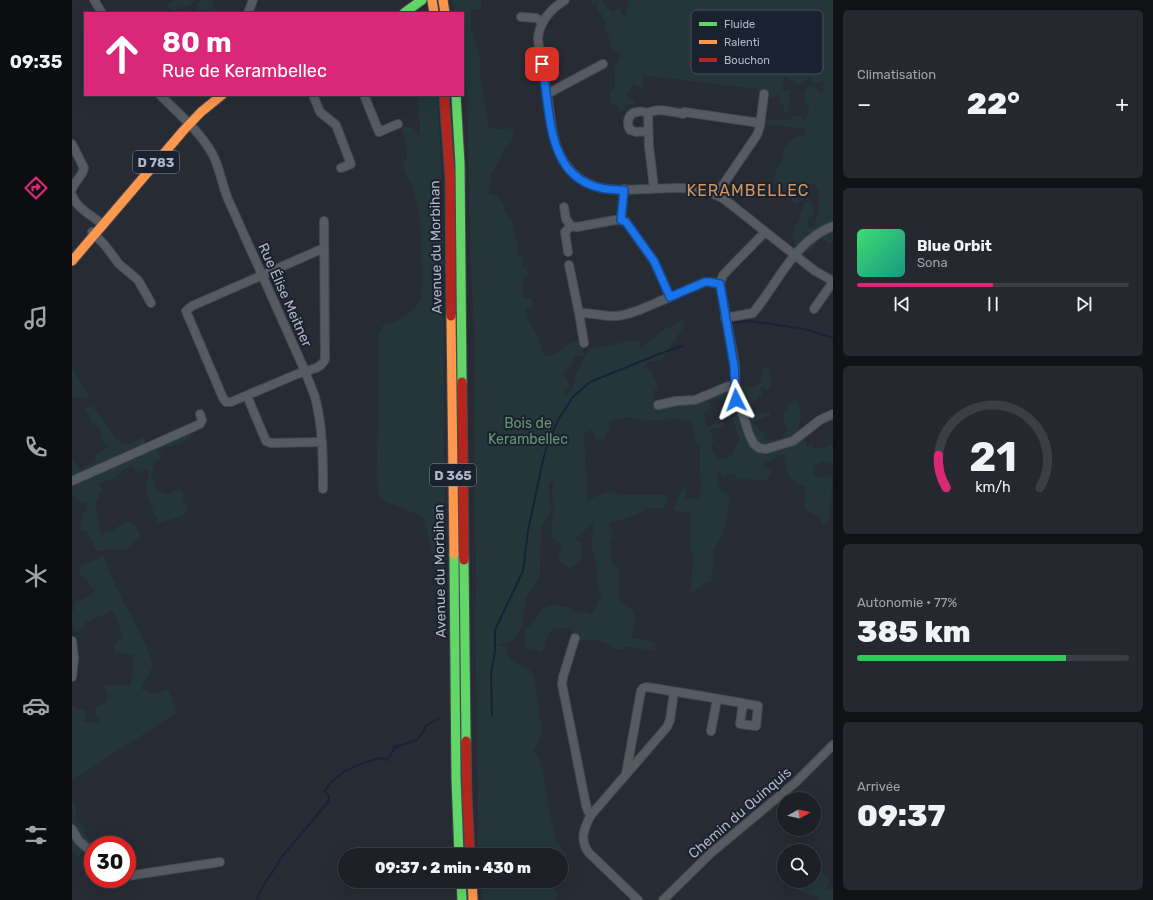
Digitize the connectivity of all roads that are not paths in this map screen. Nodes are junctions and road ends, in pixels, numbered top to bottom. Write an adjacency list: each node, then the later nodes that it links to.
1 (94, 0): 7 (street)
2 (253, 0): 8 (street)
3 (432, 0): 10 (main road)
4 (443, 0): 11 (main road)
5 (565, 0): 13 (street)
6 (419, 2): 9 (main road)
7 (101, 12)
8 (248, 12)
9 (405, 12)
10 (434, 12)
11 (445, 12)
12 (521, 17): 13 (street)
13 (543, 22): 15 (street)
14 (603, 64): 15 (street)
15 (547, 94): 32 (street)
16 (764, 94): 25 (street)
17 (161, 96): 24 (street, Rue Élise Meitner)
18 (220, 96): 24 (main road, D 783)
19 (313, 96): 29 (street)
20 (364, 96): 26 (street)
21 (444, 96): 79 (main road, Avenue du Morbihan / D 365)
22 (456, 96): 80 (main road, Avenue du Morbihan / D 365)
23 (648, 113): 25 (street); 27 (street); 27 (street)
24 (189, 123): 38 (main road, D 783); 49 (street, Rue Élise Meitner)
25 (760, 123): 34 (street)
26 (398, 124)
27 (648, 131): 30 (street)
28 (72, 144): 31 (street)
29 (341, 168)
30 (654, 188): 32 (street); 34 (street)
31 (72, 189)
32 (624, 190): 36 (street)
33 (72, 195): 38 (street)
34 (716, 195): 41 (street)
35 (564, 207): 39 (street)
36 (621, 220): 39 (street); 52 (street)
37 (324, 221): 43 (street)
38 (102, 224): 42 (main road, D 783)
39 (571, 226): 44 (street)
40 (833, 226): 46 (street)
41 (765, 232): 46 (street); 51 (street)
42 (94, 233): 45 (main road, D 783); 47 (main road, D 783); 53 (street)
43 (324, 248): 49 (street); 58 (street)
44 (568, 252)
45 (72, 255)
46 (795, 255): 50 (street); 56 (street)
47 (72, 261)
48 (569, 265): 55 (street)
49 (262, 275): 58 (street, Rue Élise Meitner); 60 (street)
50 (833, 281): 54 (street)
51 (720, 284): 52 (street); 56 (street)
52 (670, 297): 55 (street)
53 (151, 303)
54 (814, 309)
55 (578, 313): 57 (street)
56 (725, 318): 59 (street)
57 (584, 343)
58 (305, 371): 60 (street); 64 (street, Rue Élise Meitner)
59 (735, 385): 61 (street); 63 (street)
60 (247, 396): 64 (street)
61 (658, 405)
62 (200, 414): 65 (street)
63 (833, 414)
64 (322, 442): 66 (street, Rue Élise Meitner)
65 (72, 481)
66 (323, 489)
67 (575, 638): 76 (street)
68 (72, 641): 69 (street)
69 (72, 678)
70 (674, 692): 71 (street); 75 (street); 75 (street)
71 (717, 699): 72 (street); 73 (street)
72 (743, 703)
73 (711, 731)
74 (833, 745): 88 (street, Chemin du Quinquis)
75 (626, 774): 76 (street)
76 (591, 815): 87 (street)
77 (72, 829): 78 (street)
78 (84, 845)
79 (459, 848)
80 (470, 848)
81 (220, 862): 82 (street)
82 (136, 875)
83 (461, 888): 85 (main road)
84 (472, 888): 86 (main road)
85 (462, 900)
86 (473, 900)
87 (638, 900)
88 (663, 900)

